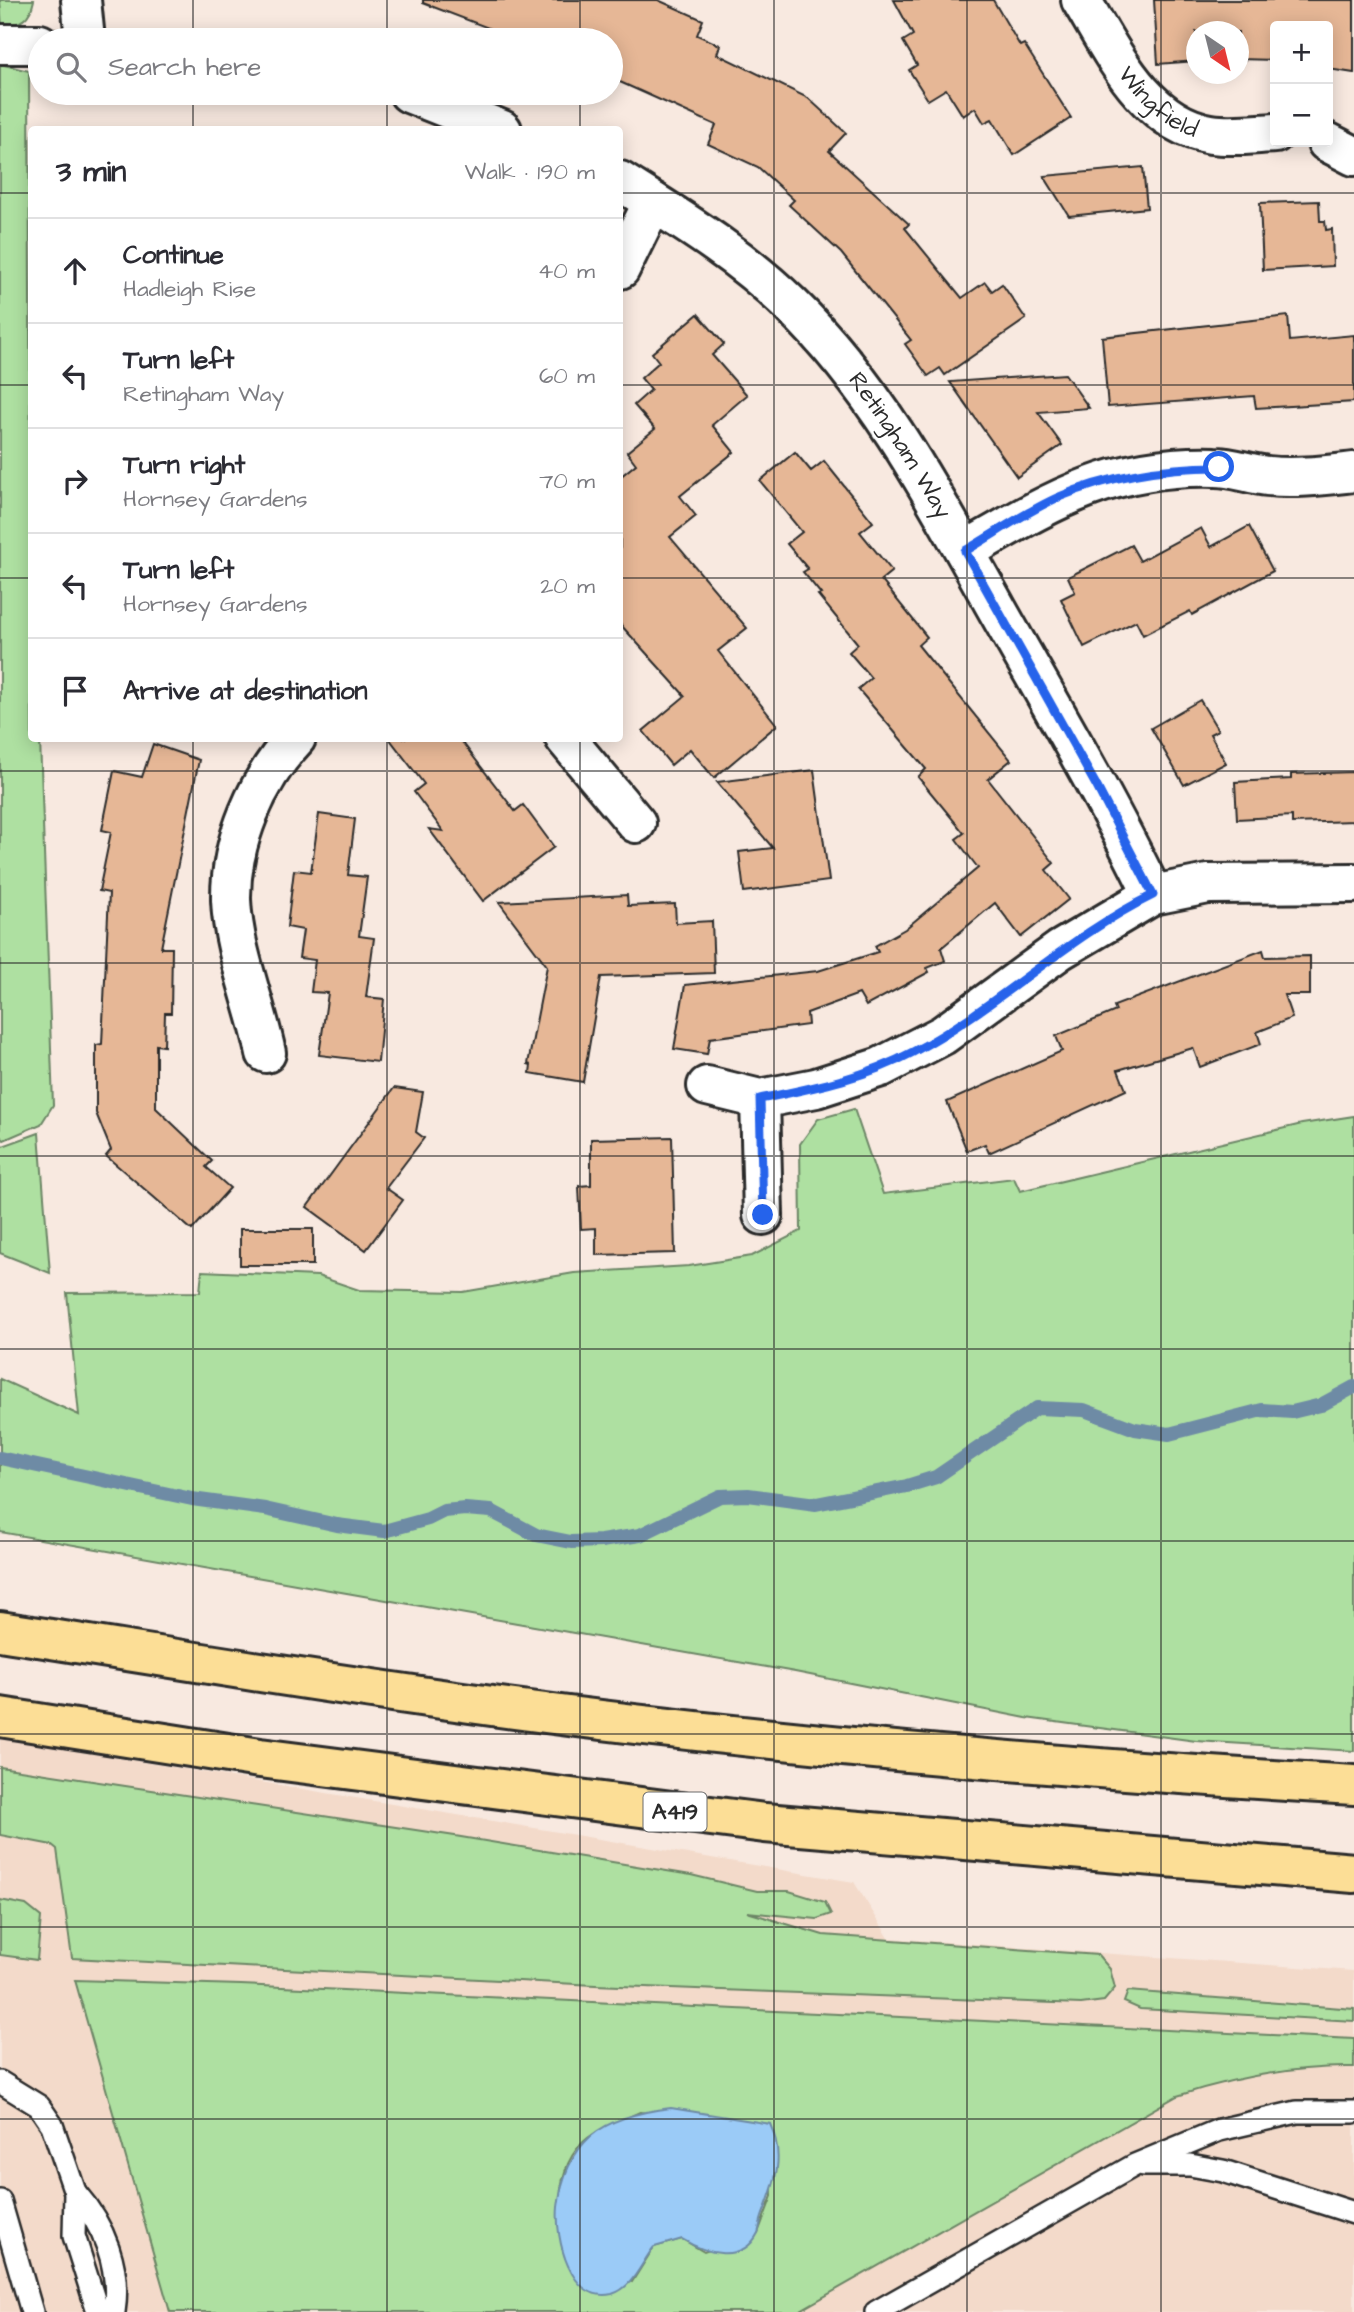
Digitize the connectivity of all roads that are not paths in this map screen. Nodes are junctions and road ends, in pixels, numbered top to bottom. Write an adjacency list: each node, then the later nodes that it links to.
1 (81, 0): 3 (street)
2 (1081, 0): 8 (street, Wingfield)
3 (84, 28)
4 (0, 44): 5 (street)
5 (28, 44)
6 (439, 105): 7 (street)
7 (492, 126)
8 (1270, 133)
9 (1333, 145): 10 (street)
10 (1354, 156)
11 (623, 183): 12 (street, Retingham Way)
12 (653, 202): 13 (street); 15 (street, Retingham Way)
13 (623, 262)
14 (1354, 472): 15 (street)
15 (965, 551): 20 (street, Retingham Way)
16 (292, 742): 21 (street)
17 (568, 742): 18 (street)
18 (636, 822)
19 (1354, 883): 20 (street)
20 (1153, 895): 23 (street)
21 (266, 1053)
22 (707, 1086): 23 (street)
23 (760, 1099): 24 (street)
24 (763, 1215)
25 (0, 1631): 27 (highway)
26 (0, 1717): 28 (highway, A419)
27 (1354, 1784)
28 (1354, 1873)
29 (0, 2082): 32 (lane)
30 (1354, 2112): 31 (lane)
31 (1135, 2165): 34 (lane); 38 (lane)
32 (75, 2192): 36 (lane); 37 (lane)
33 (0, 2201): 35 (lane)
34 (1354, 2213)
35 (32, 2312)
36 (98, 2312)
37 (114, 2312)
38 (876, 2312)

